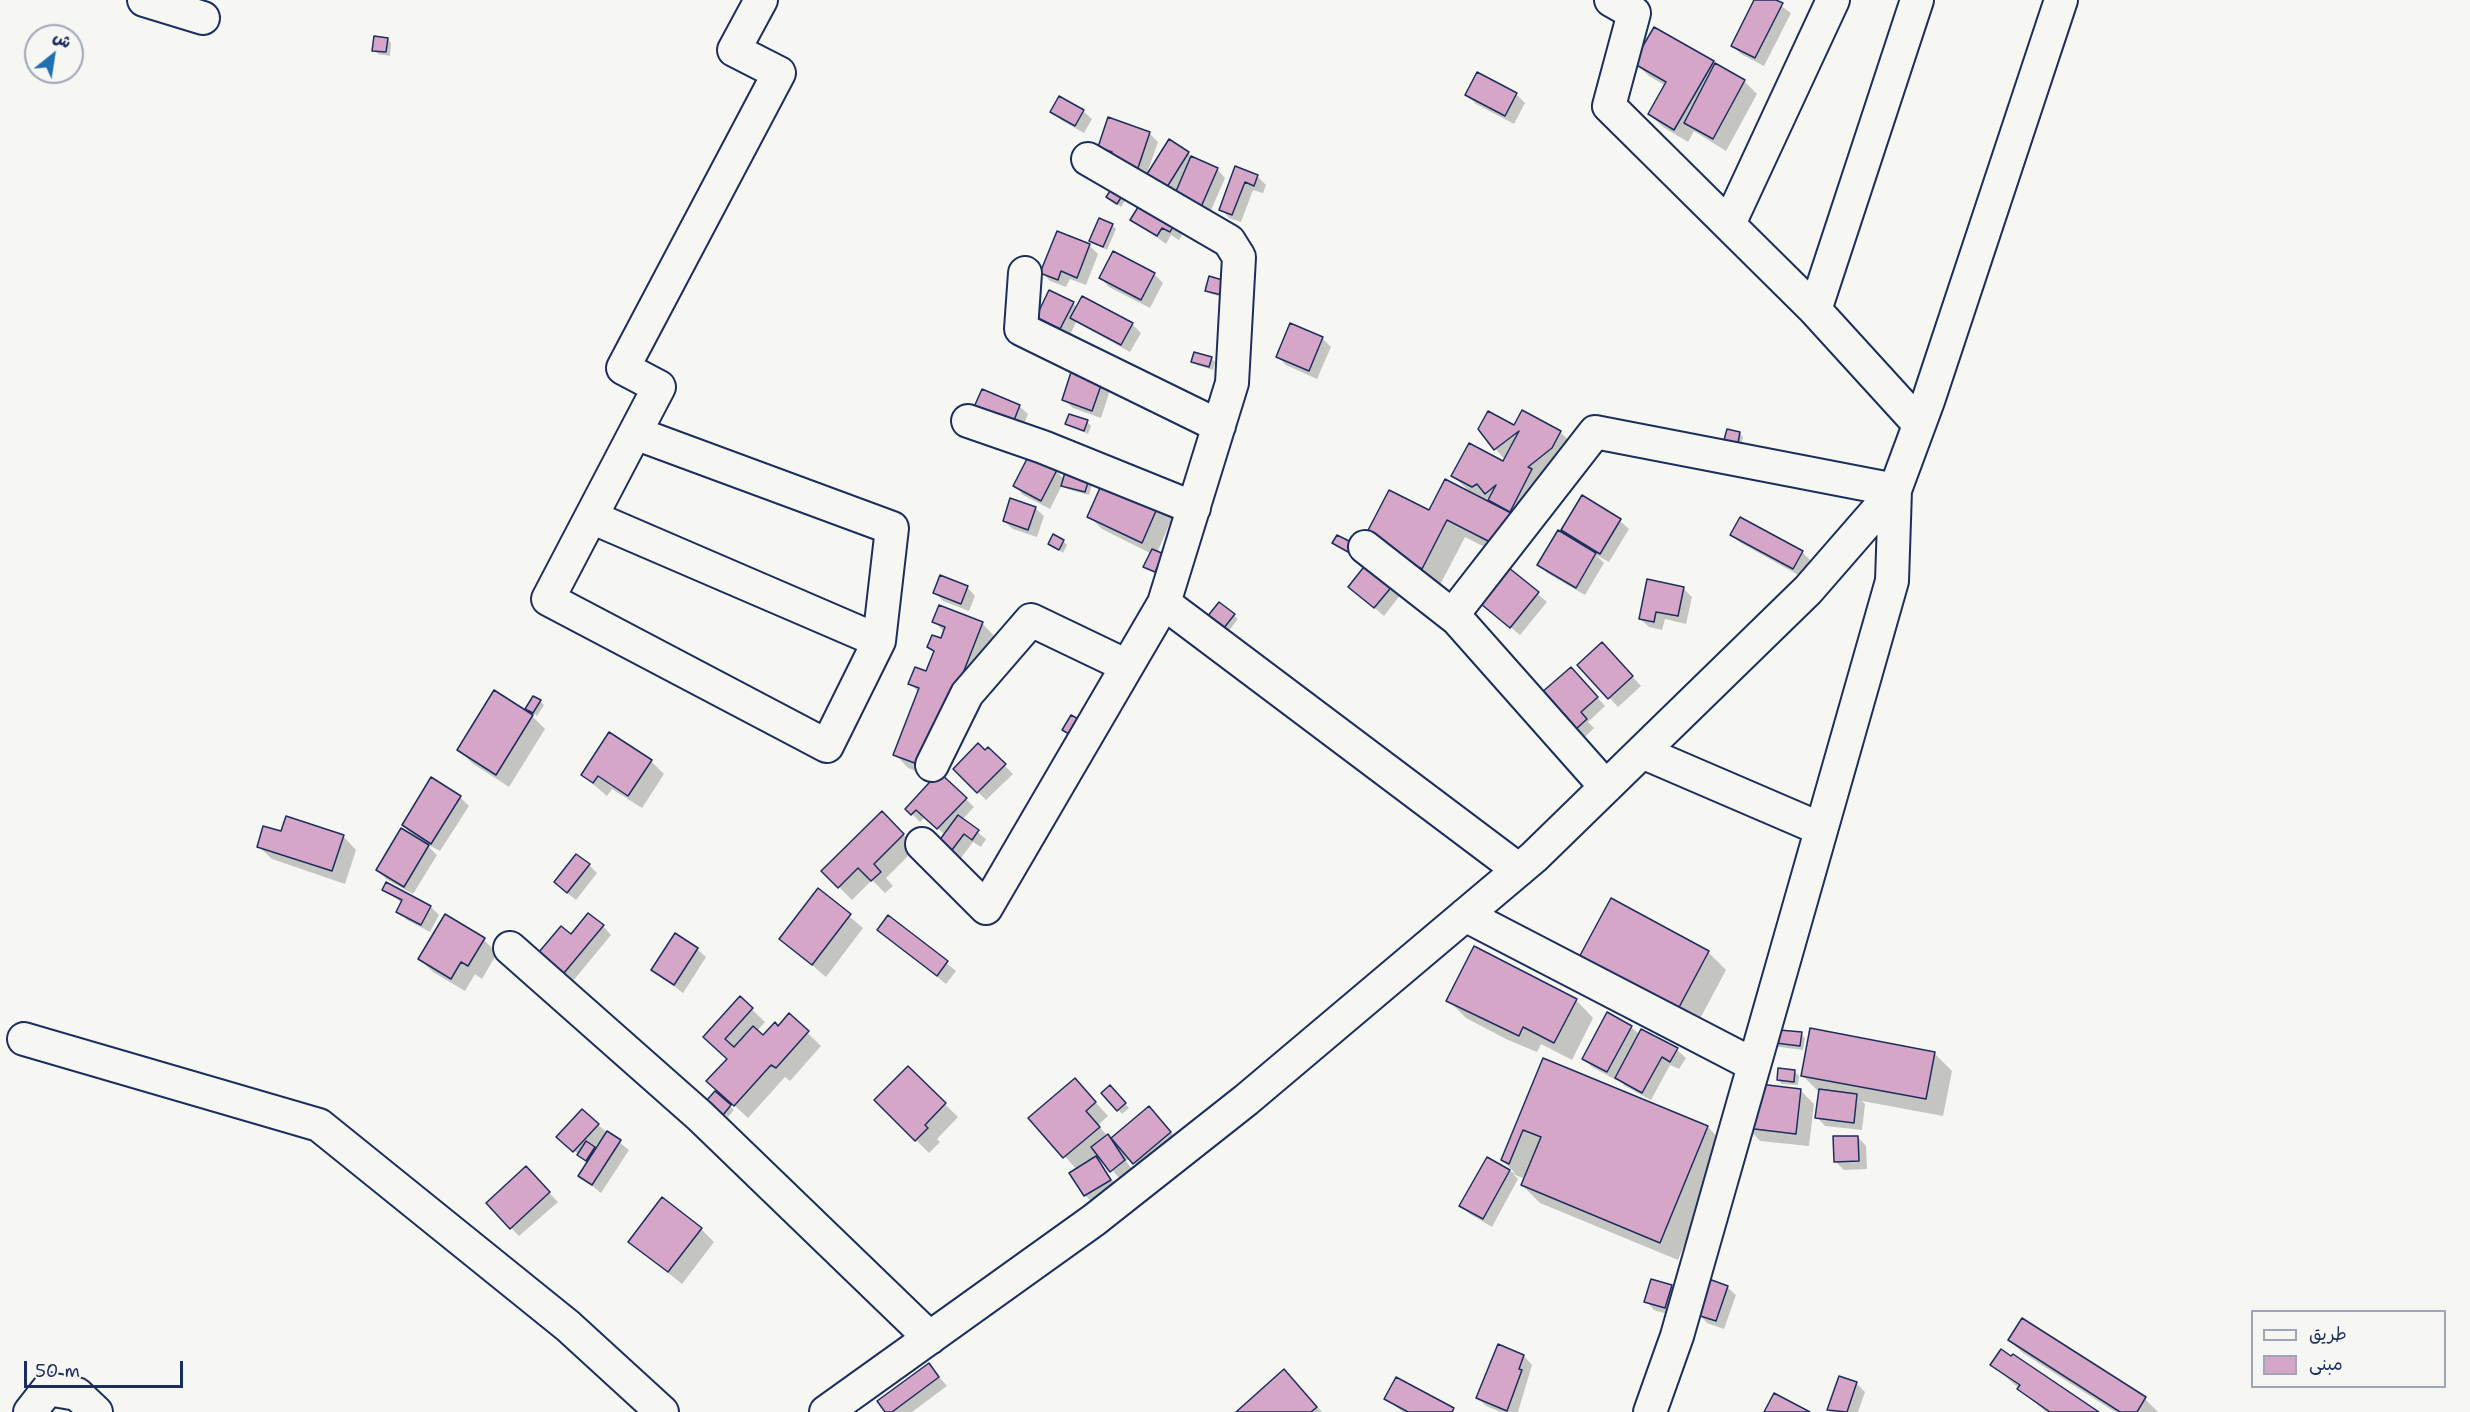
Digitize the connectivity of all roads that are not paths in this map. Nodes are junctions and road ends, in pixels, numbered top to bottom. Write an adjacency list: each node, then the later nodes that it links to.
1 (144, 0): 7 (street)
2 (761, 0): 15 (street)
3 (1611, 0): 9 (street)
4 (1833, 0): 9 (street)
5 (1917, 0): 11 (street)
6 (2061, 0): 13 (street)
7 (203, 18)
8 (1088, 159): 14 (street)
9 (1729, 224): 11 (street)
10 (1025, 273): 14 (street)
11 (1815, 310): 13 (street)
12 (968, 421): 17 (street)
13 (1919, 424): 16 (street)
14 (1219, 426): 17 (street)
15 (635, 433): 18 (street); 22 (street)
16 (1895, 490): 21 (street); 24 (street); 27 (street)
17 (1194, 508): 20 (street)
18 (591, 516): 22 (street); 22 (street)
19 (1365, 547): 26 (street)
20 (1164, 603): 23 (street); 29 (street)
21 (1458, 608)
22 (879, 641)
23 (1127, 666): 25 (street); 28 (street)
24 (1642, 752): 26 (street); 27 (street)
25 (932, 765)
26 (1606, 787): 29 (street)
27 (1821, 830): 33 (street)
28 (922, 844)
29 (1519, 870): 30 (street)
30 (1465, 915): 33 (street); 34 (street)
31 (510, 948): 34 (street)
32 (24, 1039): 37 (street)
33 (1754, 1065): 39 (street)
34 (930, 1338): 38 (street)
35 (30, 1412): 36 (street)
36 (96, 1412)
37 (662, 1412)
38 (826, 1412)
39 (1650, 1412)

